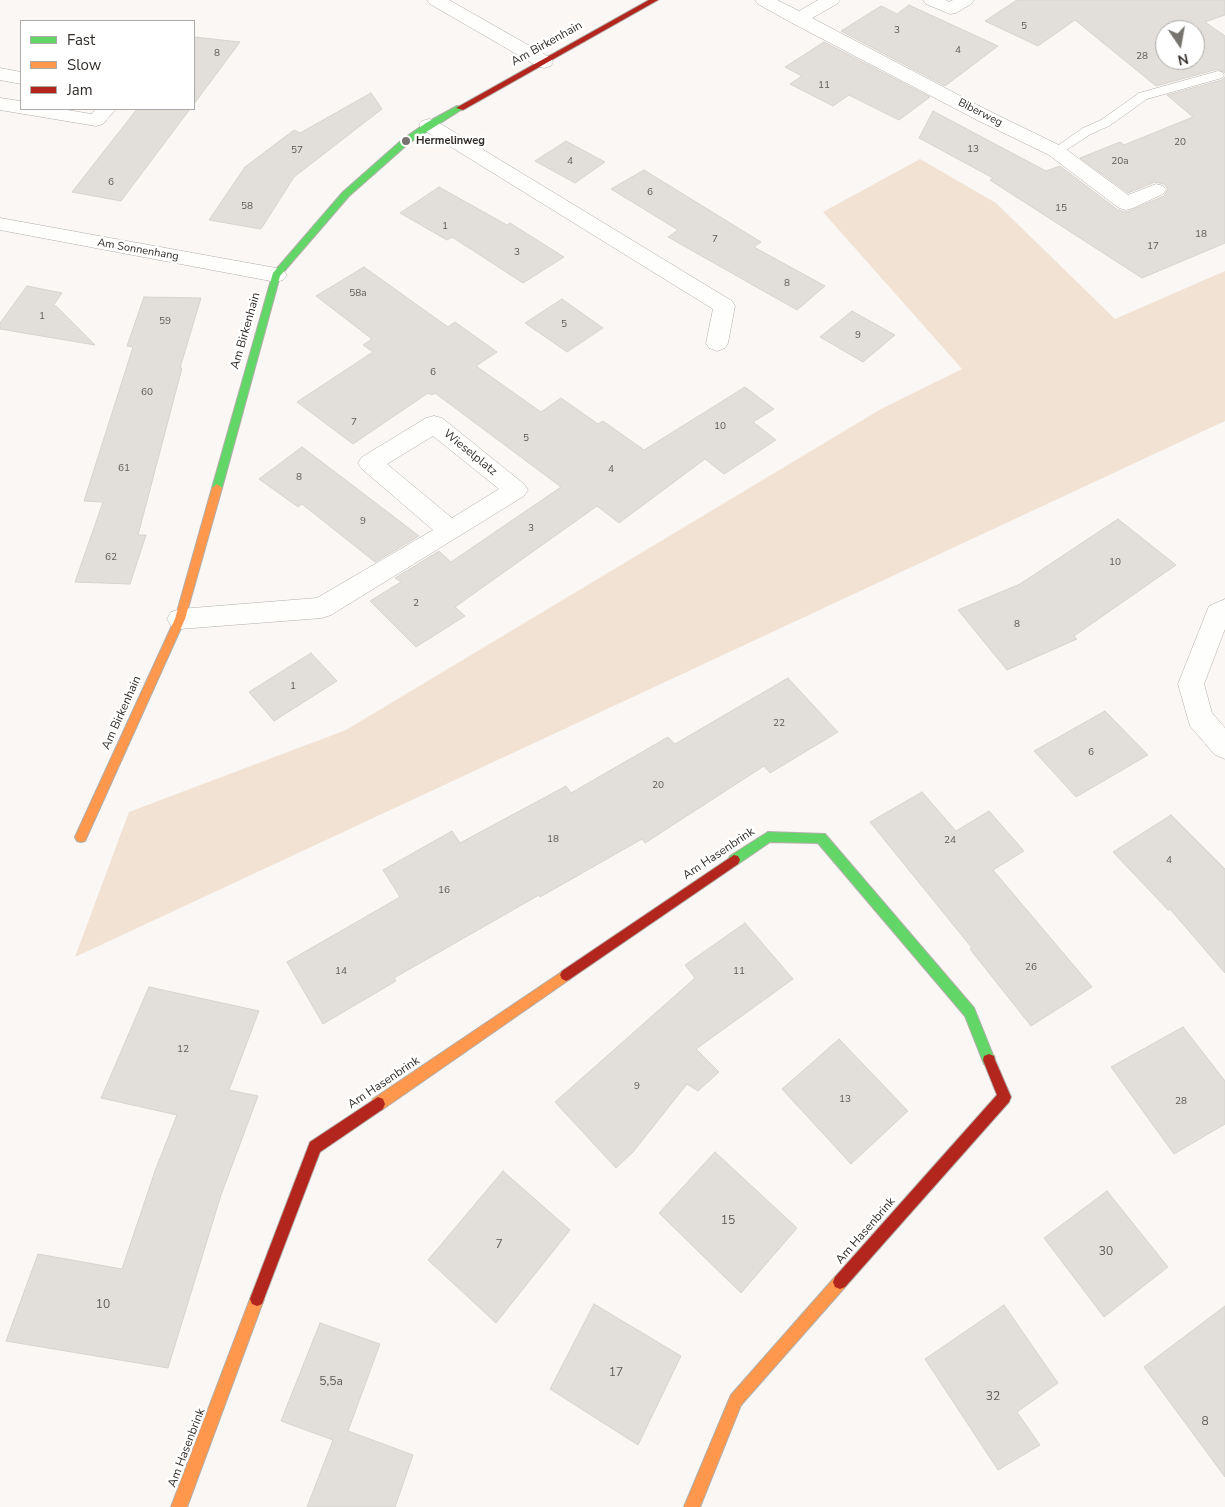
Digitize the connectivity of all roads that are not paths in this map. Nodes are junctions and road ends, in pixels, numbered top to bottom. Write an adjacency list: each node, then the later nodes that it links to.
1 (436, 0): 8 (street)
2 (654, 0): 8 (street, Am Birkenhain)
3 (764, 0): 7 (street, Biberweg)
4 (831, 0): 7 (street)
5 (932, 0): 6 (street)
6 (965, 0)
7 (798, 18): 17 (street, Biberweg)
8 (544, 62): 16 (street, Am Birkenhain)
9 (0, 74): 11 (street)
10 (1218, 75): 17 (lane)
11 (20, 78)
12 (0, 104): 13 (street)
13 (20, 108)
14 (35, 110): 15 (street)
15 (105, 110)
16 (429, 125): 20 (street, Am Birkenhain); 21 (street)
17 (1056, 151): 18 (street, Biberweg)
18 (1156, 190)
19 (0, 224): 20 (street, Am Sonnenhang)
20 (276, 275): 24 (street, Am Birkenhain)
21 (717, 343)
22 (451, 531): 22 (street, Wieselplatz); 24 (street, Wieselplatz)
23 (1225, 610): 25 (street)
24 (180, 619): 26 (street, Am Birkenhain)
25 (1225, 747)
26 (81, 837)
27 (179, 1507): 28 (street, Am Hasenbrink)
28 (692, 1507)

